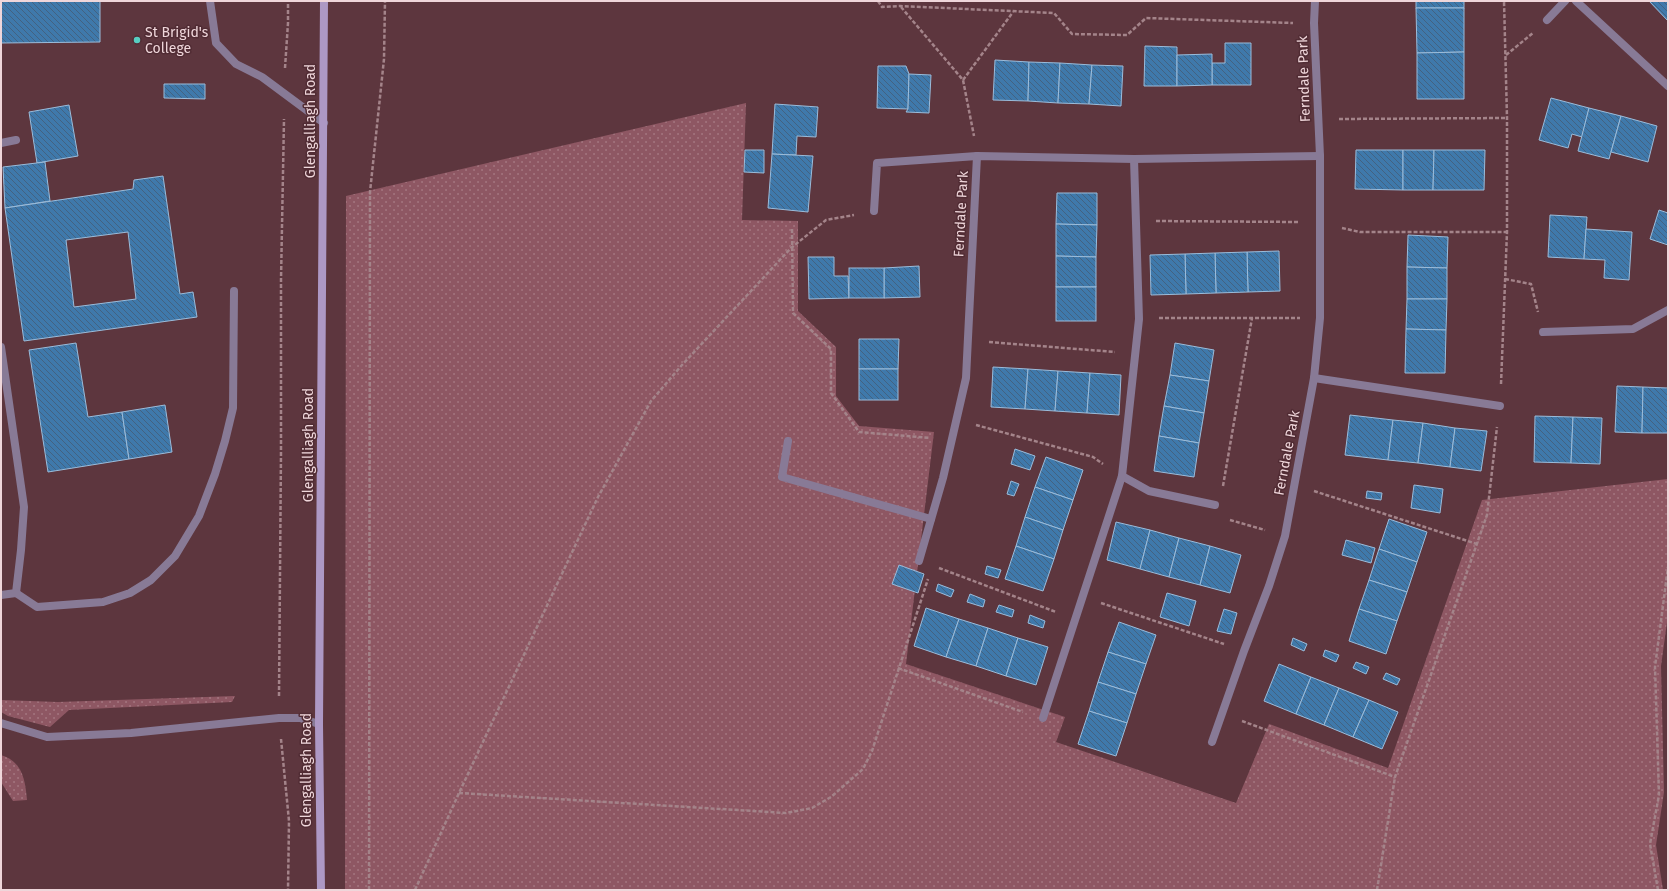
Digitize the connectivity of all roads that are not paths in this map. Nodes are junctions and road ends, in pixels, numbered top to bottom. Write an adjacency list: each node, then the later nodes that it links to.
1 (210, 1): 8 (street)
2 (324, 1): 8 (main road, Glengalliagh Road)
3 (1315, 1): 12 (street, Ferndale Park)
4 (1565, 1): 6 (street)
5 (1576, 1): 7 (street)
6 (1546, 20)
7 (1668, 86)
8 (324, 124): 30 (main road, Glengalliagh Road)
9 (16, 140): 10 (street)
10 (1, 143)
11 (977, 156): 13 (street, Ferndale Park); 14 (street); 24 (street, Ferndale Park)
12 (1320, 156): 13 (street, Ferndale Park); 19 (street, Ferndale Park)
13 (1134, 159): 22 (street)
14 (874, 211)
15 (234, 291): 26 (street)
16 (1668, 310): 17 (street)
17 (1543, 332)
18 (1, 347): 26 (street)
19 (1314, 378): 20 (street); 31 (street, Ferndale Park)
20 (1500, 406)
21 (788, 441): 24 (street)
22 (1122, 476): 23 (street); 28 (street)
23 (1215, 505)
24 (931, 519): 25 (street, Ferndale Park)
25 (919, 561)
26 (16, 593): 27 (street)
27 (1, 595)
28 (1043, 718)
29 (1, 723): 30 (street)
30 (319, 724): 32 (main road, Glengalliagh Road)
31 (1212, 742)
32 (321, 890)

